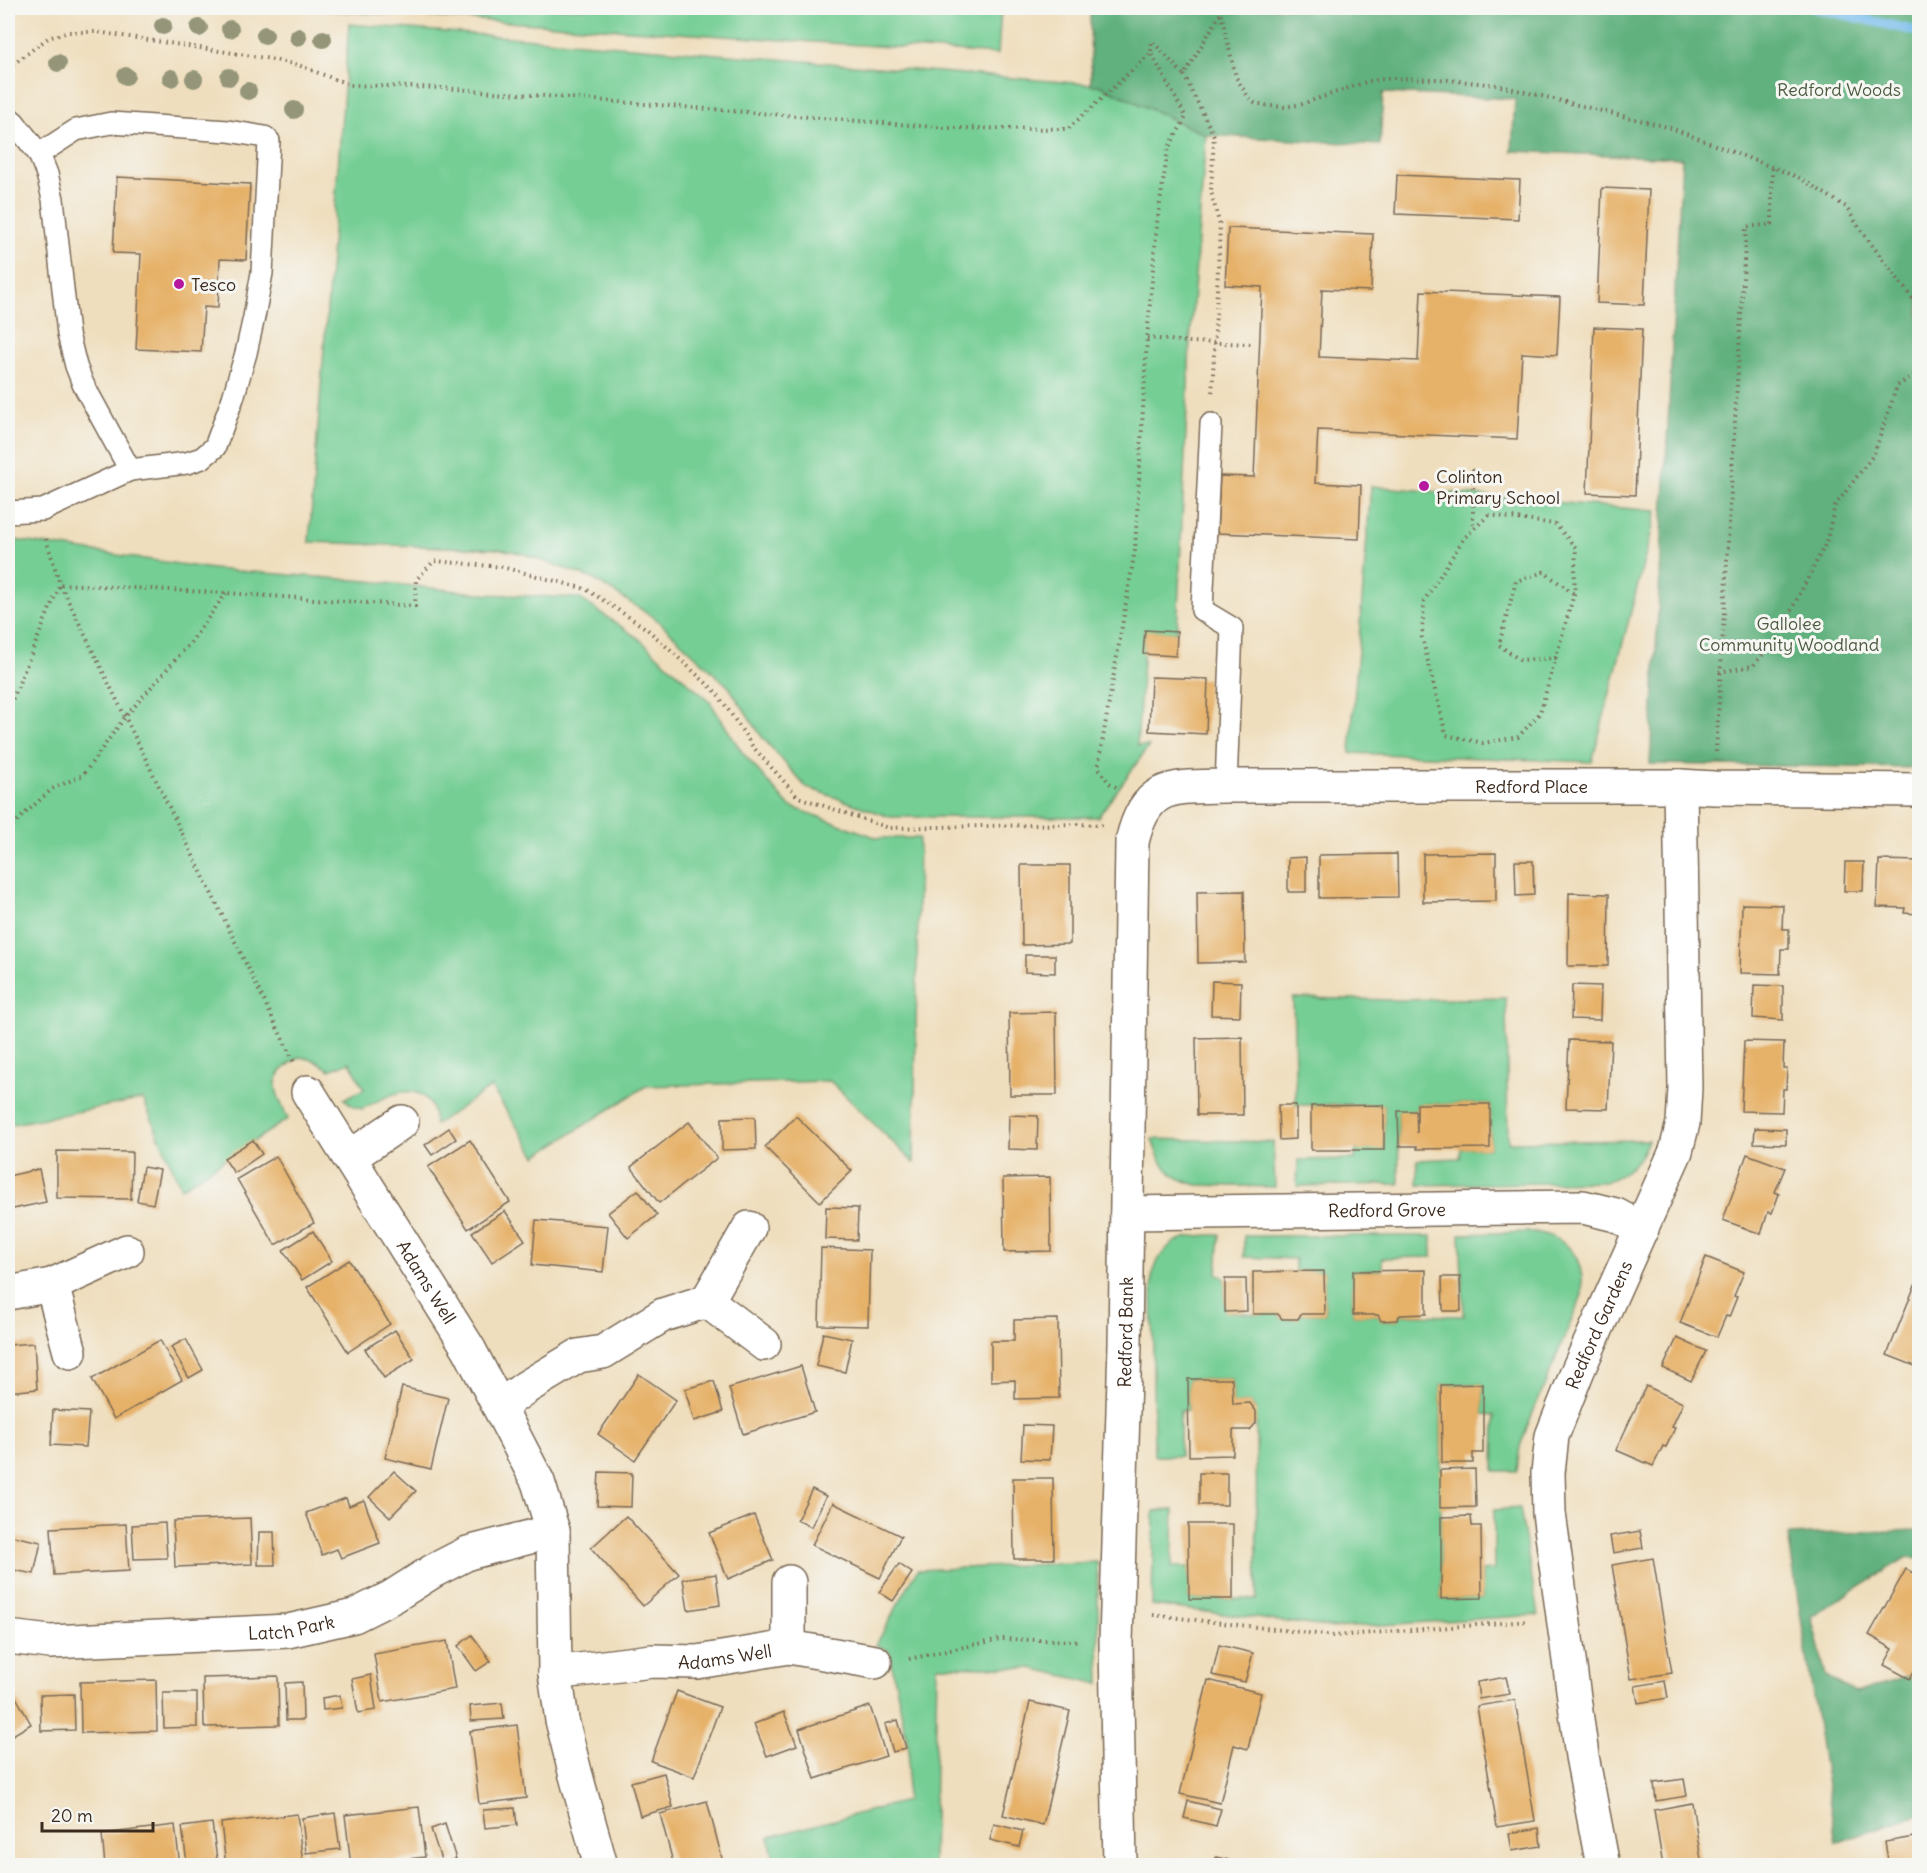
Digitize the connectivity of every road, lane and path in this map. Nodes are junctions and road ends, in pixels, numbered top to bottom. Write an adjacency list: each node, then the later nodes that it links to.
1 (1221, 8): 2 (path)
2 (1221, 14): 5 (path); 8 (path)
3 (1150, 53): 4 (path); 5 (path); 10 (path)
4 (8, 69)
5 (1184, 75): 11 (path)
6 (8, 117): 7 (lane)
7 (39, 154): 16 (lane); 16 (lane)
8 (1772, 167): 9 (path); 24 (path)
9 (1920, 305)
10 (1147, 338): 11 (path); 31 (path)
11 (1215, 343): 12 (path); 14 (path)
12 (1254, 344)
13 (1920, 371): 24 (path)
14 (1211, 424): 27 (lane)
15 (1473, 469): 19 (path)
16 (130, 470): 17 (lane)
17 (43, 510): 18 (lane); 20 (path)
18 (8, 512)
19 (1473, 529): 22 (path); 23 (path)
20 (60, 584): 21 (path); 25 (path); 26 (path)
21 (226, 593): 26 (path); 31 (path)
22 (1574, 594): 23 (path); 23 (path)
23 (1556, 658)
24 (1719, 672): 29 (path)
25 (8, 710)
26 (125, 717): 32 (path); 33 (path)
27 (1226, 786): 28 (street, Redford Place); 31 (street, Redford Place)
28 (1680, 786): 29 (street, Redford Place); 38 (street, Redford Gardens)
29 (1714, 788): 30 (street, Redford Place)
30 (1920, 790)
31 (1142, 815): 36 (street, Redford Bank)
32 (8, 828)
33 (308, 1092): 35 (street, Adams Well)
34 (402, 1122): 35 (street)
35 (350, 1157): 45 (street, Adams Well)
36 (1127, 1213): 38 (street, Redford Grove); 49 (street, Redford Bank)
37 (749, 1228): 42 (street)
38 (1642, 1229): 56 (street, Redford Gardens)
39 (127, 1251): 40 (street)
40 (52, 1285): 41 (street); 44 (street)
41 (8, 1293)
42 (706, 1301): 43 (street); 45 (street)
43 (764, 1344)
44 (70, 1352)
45 (500, 1406): 46 (street, Adams Well)
46 (553, 1531): 50 (street, Latch Park); 53 (street, Adams Well)
47 (789, 1582): 51 (street, Adams Well)
48 (1530, 1620): 49 (path)
49 (1117, 1626): 52 (path); 55 (street, Redford Bank)
50 (8, 1637)
51 (789, 1647): 52 (street, Adams Well); 53 (street, Adams Well)
52 (875, 1662)
53 (555, 1672): 54 (street, Adams Well)
54 (601, 1866)
55 (1120, 1866)
56 (1603, 1866)

